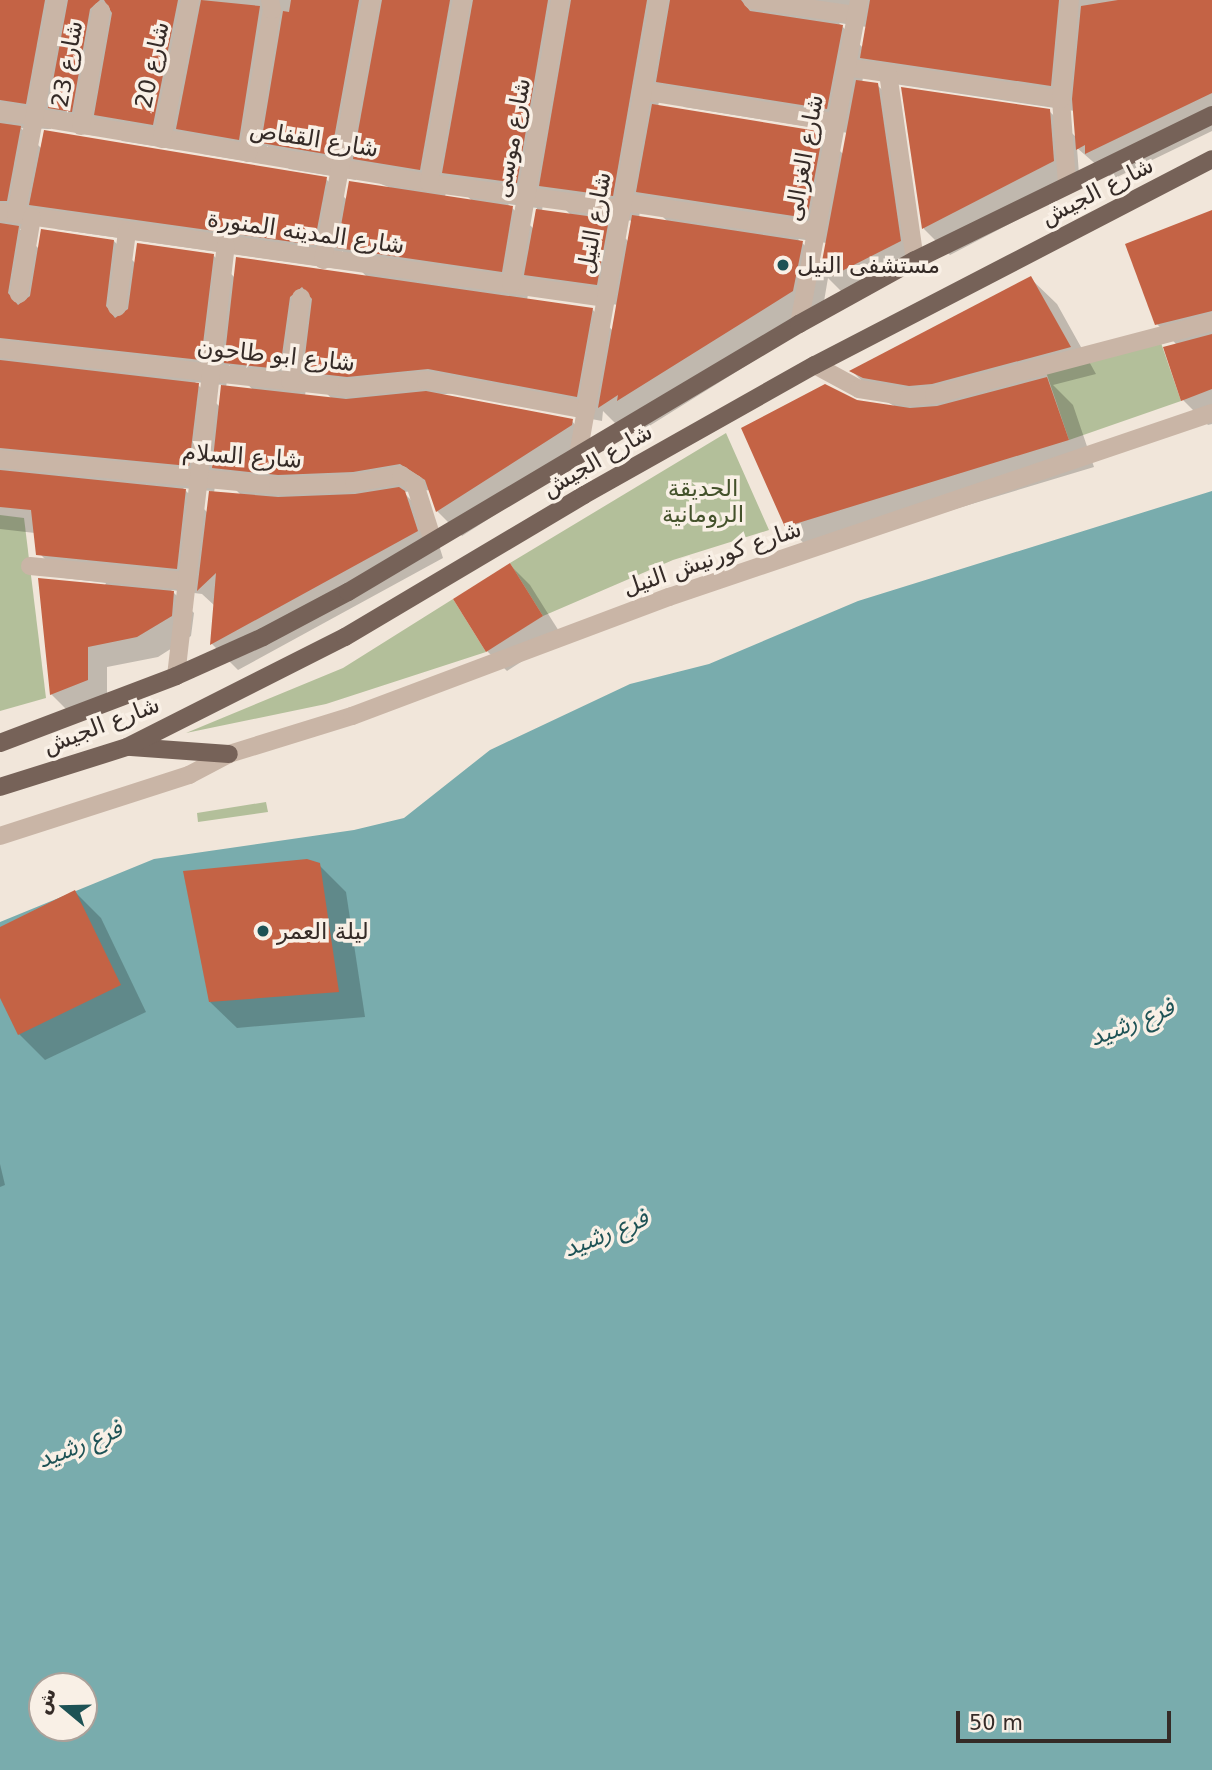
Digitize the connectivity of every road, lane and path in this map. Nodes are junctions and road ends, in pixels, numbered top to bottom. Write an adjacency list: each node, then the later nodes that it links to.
1 (57, 0): 18 (street)
2 (191, 0): 21 (street, شارع 20)
3 (270, 0): 22 (street)
4 (371, 0): 24 (street)
5 (462, 0): 25 (street)
6 (560, 0): 27 (street, شارع موسى)
7 (659, 0): 14 (street, شارع النيل)
8 (755, 0): 10 (street)
9 (1070, 0): 15 (street)
10 (857, 8): 12 (street, شارع الغزالى)
11 (101, 11): 20 (street, شارع 23)
12 (846, 67): 13 (street); 19 (street, شارع الغزالى)
13 (888, 73): 15 (street); 34 (street)
14 (643, 91): 19 (street); 28 (street, شارع النيل)
15 (1061, 99): 26 (street)
16 (0, 111): 18 (street, شارع القفاص)
17 (1212, 115): 26 (main road, شارع الجيش)
18 (35, 117): 20 (street, شارع القفاص); 29 (street)
19 (835, 122): 30 (street, شارع الغزالى)
20 (81, 126): 21 (street, شارع القفاص)
21 (162, 139): 22 (street, شارع القفاص)
22 (248, 153): 24 (street, شارع القفاص)
23 (1212, 159): 43 (main road, شارع الجيش)
24 (340, 168): 25 (street, شارع القفاص); 33 (street)
25 (429, 183): 27 (street, شارع القفاص)
26 (1068, 183): 34 (main road, شارع الجيش)
27 (526, 196): 28 (street, شارع القفاص); 35 (street, شارع موسى)
28 (622, 205): 30 (street, شارع القفاص); 38 (street, شارع النيل)
29 (16, 214): 31 (street, شارع المدينه المنورة); 36 (street)
30 (815, 231): 41 (street, شارع الغزالى)
31 (127, 232): 32 (street, شارع المدينه المنورة); 39 (street)
32 (226, 246): 33 (street, شارع المدينه المنورة); 44 (street)
33 (323, 260): 35 (street, شارع المدينه المنورة)
34 (915, 260): 41 (main road, شارع الجيش)
35 (511, 284): 38 (street, شارع المدينه المنورة)
36 (19, 294)
37 (301, 298): 45 (street)
38 (606, 298): 46 (street, شارع النيل)
39 (117, 307)
40 (1212, 322): 43 (street)
41 (799, 324): 48 (main road, شارع الجيش)
42 (0, 349): 44 (street, شارع ابو طاحون)
43 (815, 365): 56 (main road, شارع الجيش)
44 (212, 373): 45 (street, شارع ابو طاحون); 50 (street)
45 (290, 382): 46 (street, شارع ابو طاحون)
46 (586, 410): 48 (street, شارع النيل)
47 (1212, 413): 57 (street, شارع كورنيش النيل)
48 (578, 455): 51 (main road, شارع الجيش)
49 (0, 458): 50 (street, شارع السلام)
50 (199, 478): 51 (street, شارع السلام); 53 (street)
51 (433, 541): 54 (main road, شارع الجيش)
52 (30, 566): 53 (street)
53 (187, 581): 54 (street)
54 (176, 676): 55 (main road, شارع الجيش)
55 (0, 743)
56 (127, 747): 57 (main road); 58 (main road, شارع الجيش)
57 (229, 754): 59 (street, شارع كورنيش النيل)
58 (0, 788)
59 (0, 836)

